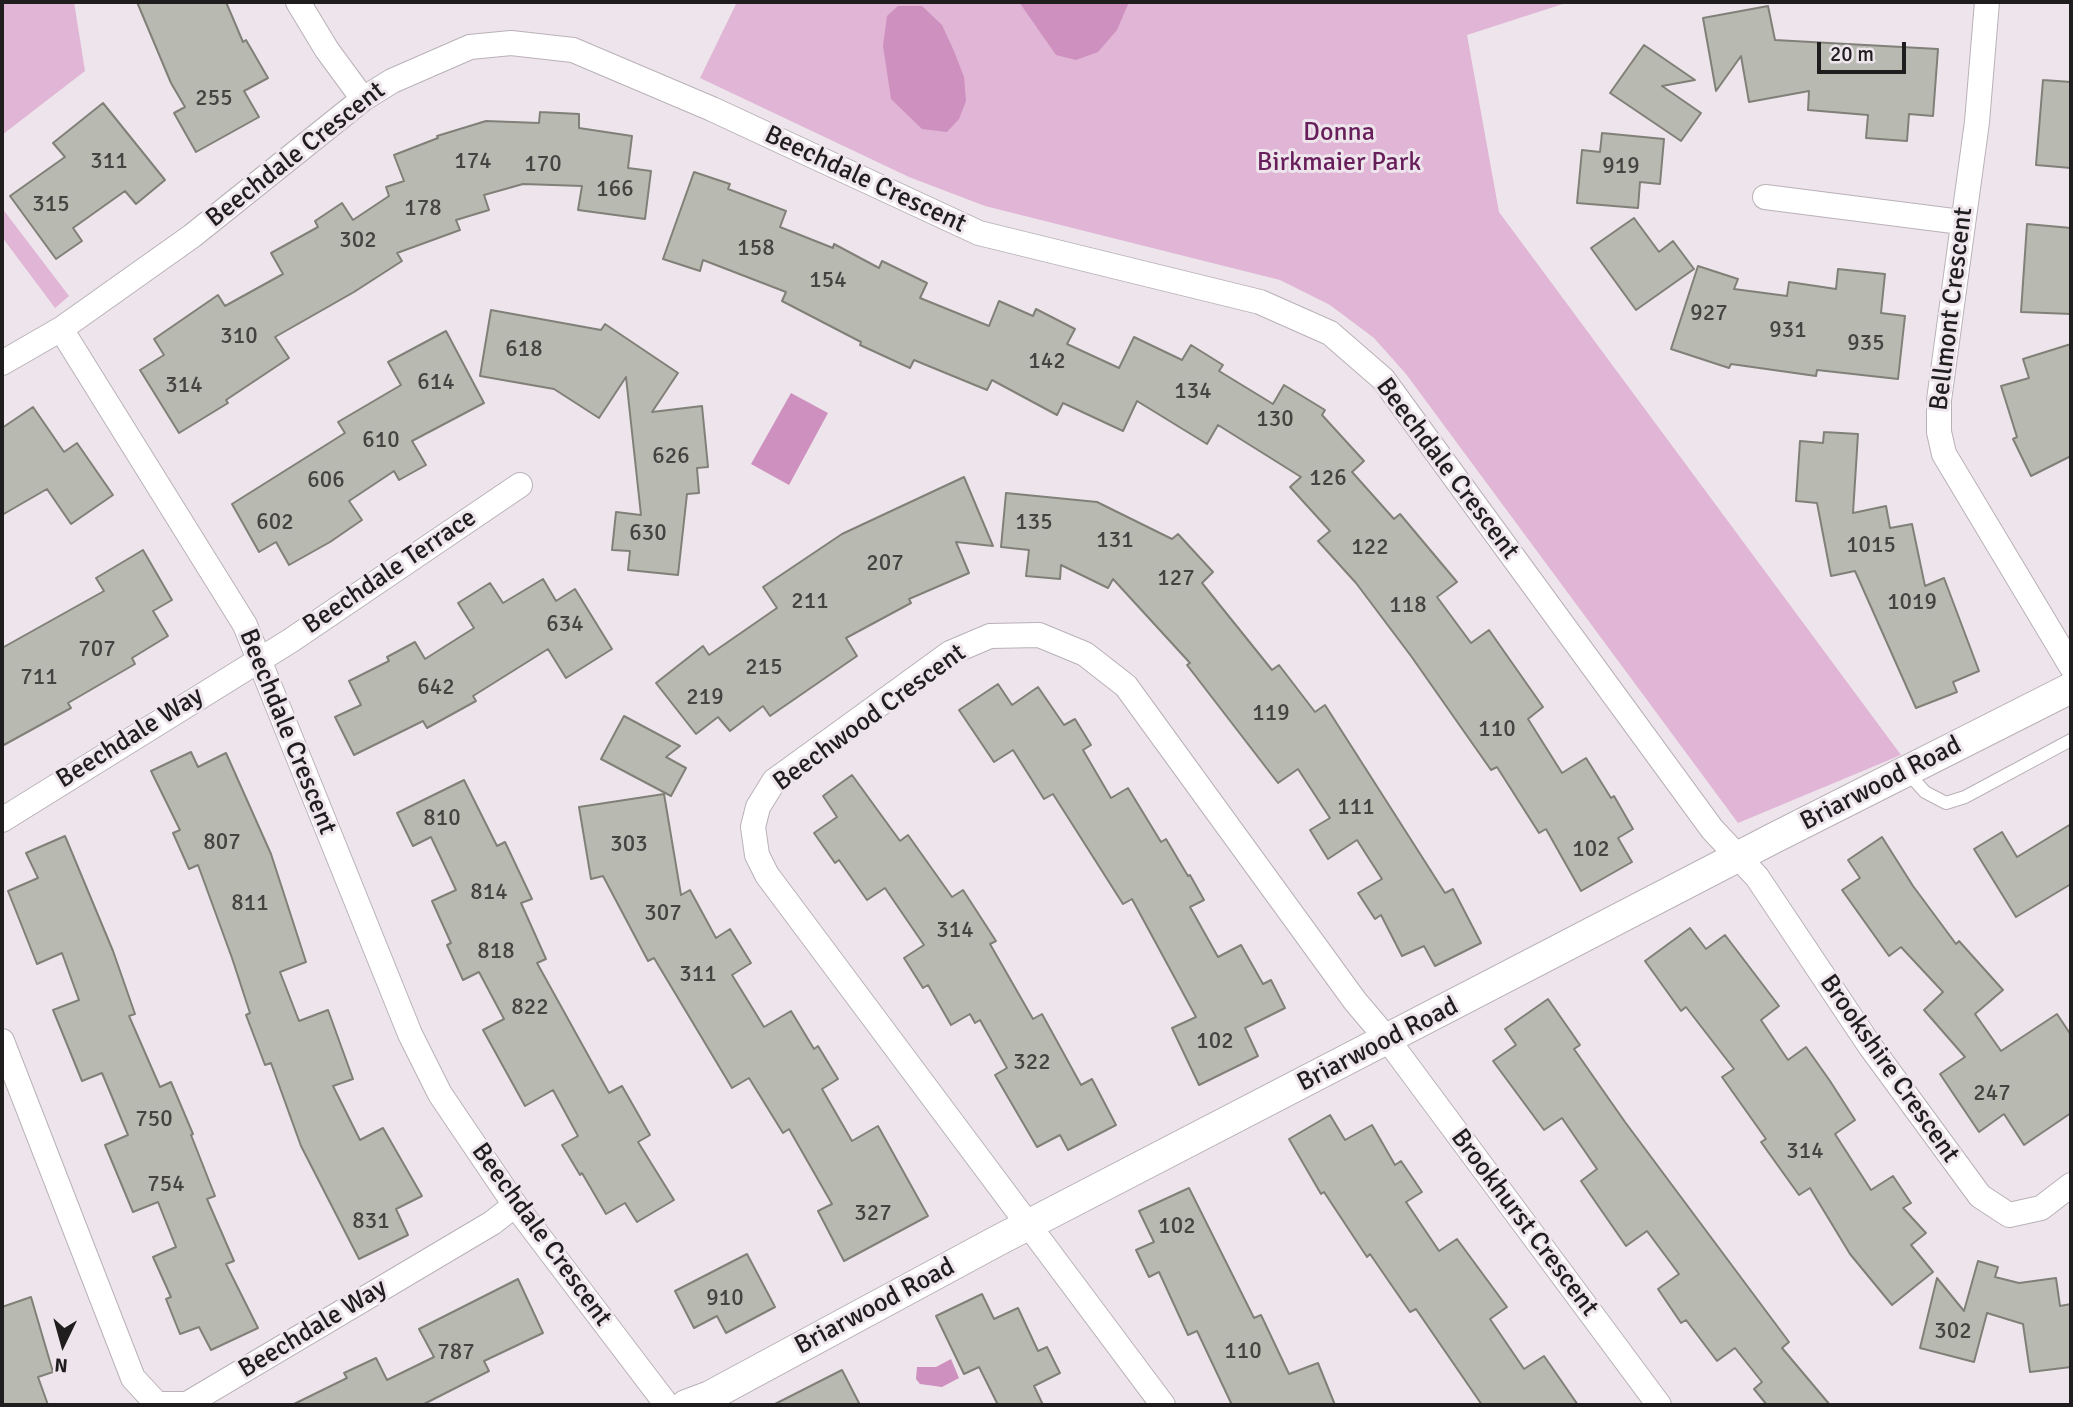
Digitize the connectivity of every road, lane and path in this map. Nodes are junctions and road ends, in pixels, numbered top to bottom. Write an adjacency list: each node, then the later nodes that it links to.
1 (298, 2): 3 (street)
2 (1987, 2): 5 (street, Bellmont Crescent)
3 (363, 99): 6 (street, Beechdale Crescent); 15 (street, Beechdale Crescent)
4 (1765, 197): 5 (street)
5 (1961, 222): 10 (street, Bellmont Crescent)
6 (61, 329): 7 (street); 9 (street, Beechdale Crescent)
7 (2, 363)
8 (520, 485): 9 (street, Beechdale Terrace)
9 (259, 658): 14 (street, Beechdale Way); 19 (street, Beechdale Crescent)
10 (2071, 667)
11 (2071, 688): 13 (street, Briarwood Road)
12 (2071, 740): 13 (lane)
13 (1907, 772): 15 (street, Briarwood Road)
14 (2, 820)
15 (1737, 857): 16 (street, Briarwood Road); 18 (street, Brookshire Crescent)
16 (1388, 1040): 20 (street, Briarwood Road); 20 (street, Beechwood Crescent); 24 (street, Brookhurst Crescent)
17 (2, 1041): 19 (street, Beechdale Way)
18 (2071, 1185)
19 (515, 1205): 21 (street, Beechdale Crescent)
20 (1030, 1224): 22 (street, Briarwood Road); 23 (street, Beechwood Crescent)
21 (667, 1405)
22 (686, 1405)
23 (1163, 1405)
24 (1659, 1405)

